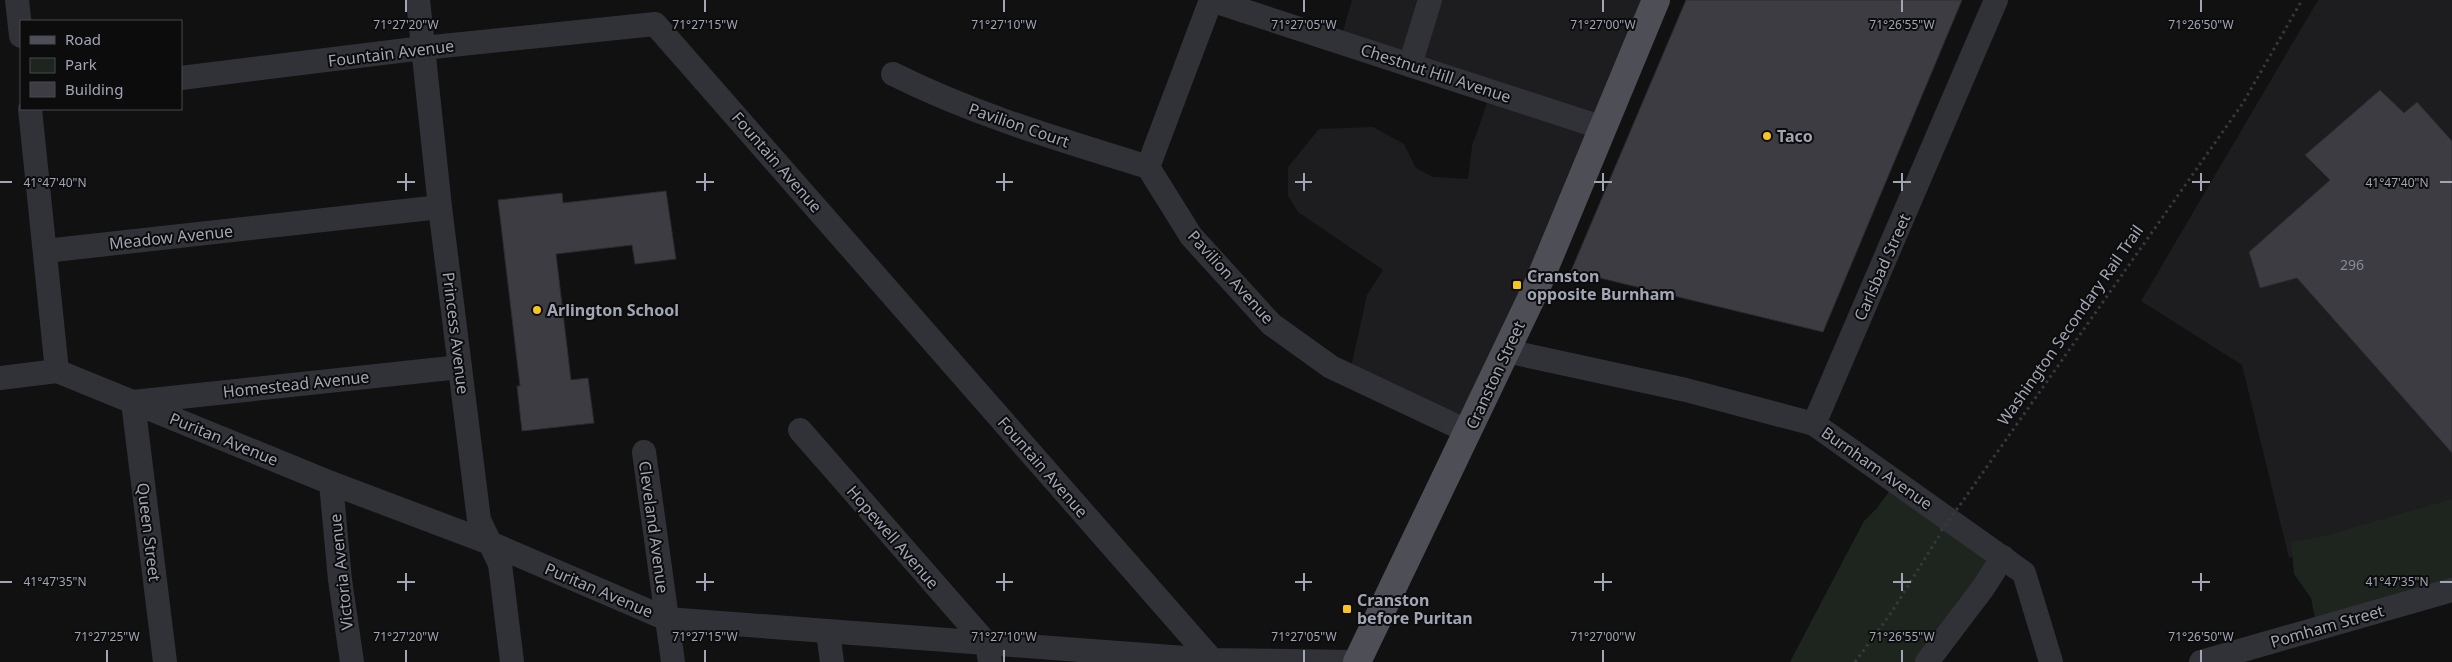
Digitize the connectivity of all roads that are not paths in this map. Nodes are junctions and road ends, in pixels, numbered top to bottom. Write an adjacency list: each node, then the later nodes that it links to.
1 (17, 0): 7 (street)
2 (418, 0): 8 (street, Princess Avenue)
3 (1430, 0): 9 (street)
4 (1656, 0): 13 (main road, Cranston Street)
5 (1996, 0): 22 (street, Carlsbad Street)
6 (1222, 2): 9 (street, Chestnut Hill Avenue); 14 (street)
7 (20, 27)
8 (423, 48): 11 (street, Fountain Avenue); 15 (street, Princess Avenue); 33 (street, Fountain Avenue)
9 (1410, 65): 13 (street, Chestnut Hill Avenue)
10 (893, 74): 14 (street, Pavilion Court)
11 (182, 78)
12 (30, 110): 16 (street)
13 (1603, 128): 17 (main road, Cranston Street)
14 (1148, 167): 24 (street, Pavilion Avenue)
15 (440, 207): 16 (street, Meadow Avenue); 18 (street, Princess Avenue)
16 (45, 251): 19 (street)
17 (1506, 351): 22 (street, Burnham Avenue); 24 (main road, Cranston Street)
18 (460, 366): 21 (street, Homestead Avenue); 27 (street, Princess Avenue)
19 (57, 371): 20 (street); 21 (street, Puritan Avenue)
20 (0, 378)
21 (133, 402): 26 (street, Puritan Avenue); 34 (street, Queen Street)
22 (1814, 424): 28 (street, Burnham Avenue)
23 (800, 430): 32 (street, Hopewell Avenue)
24 (1469, 432): 39 (main road, Cranston Street)
25 (644, 452): 30 (street, Cleveland Avenue)
26 (331, 483): 27 (street, Puritan Avenue); 35 (street, Victoria Avenue)
27 (490, 543): 30 (street, Puritan Avenue); 36 (street, Princess Avenue)
28 (2003, 556): 40 (street); 41 (street, Burnham Avenue)
29 (2452, 590): 42 (street, Pomham Street)
30 (667, 619): 31 (street, Puritan Avenue); 37 (street, Cleveland Avenue)
31 (828, 632): 32 (street, Puritan Avenue); 38 (street)
32 (988, 653): 33 (street, Puritan Avenue)
33 (1212, 660): 39 (street, Puritan Avenue)
34 (165, 662)
35 (352, 662)
36 (512, 662)
37 (673, 662)
38 (832, 662)
39 (1357, 662)
40 (1927, 662)
41 (2051, 662)
42 (2201, 662)

